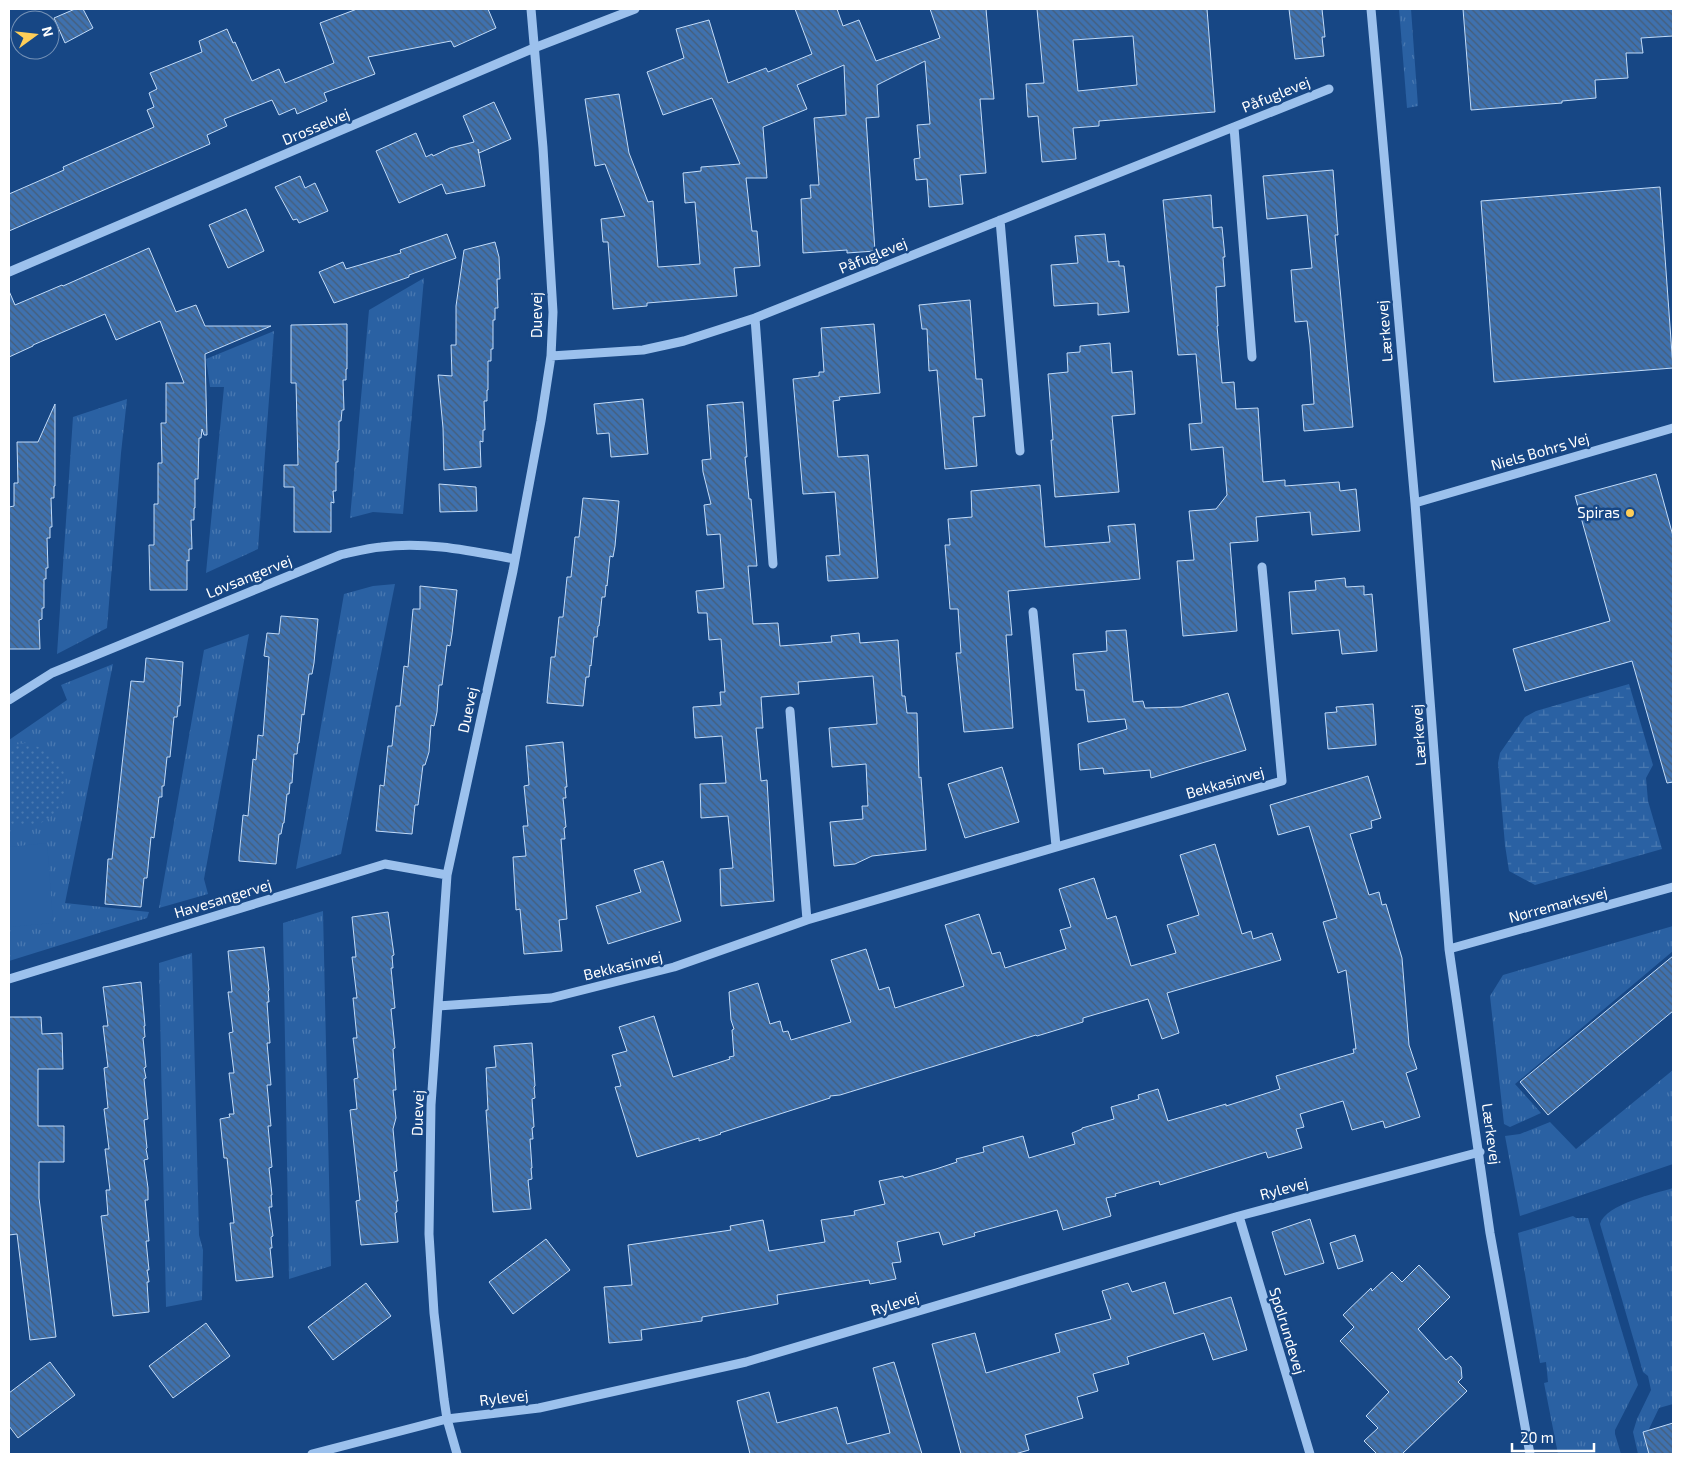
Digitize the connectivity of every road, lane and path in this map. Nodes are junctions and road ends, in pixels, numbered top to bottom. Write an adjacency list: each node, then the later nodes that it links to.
1 (531, 9): 4 (street, Duevej)
2 (636, 9): 4 (street, Drosselvej)
3 (1371, 9): 14 (street, Lærkevej)
4 (534, 48): 8 (street, Drosselvej); 10 (street, Duevej)
5 (1329, 89): 6 (street, Påfuglevej)
6 (1234, 127): 7 (street, Påfuglevej); 11 (street, Påfuglevej)
7 (1000, 220): 9 (street, Påfuglevej); 13 (street)
8 (9, 272)
9 (755, 318): 10 (street, Påfuglevej); 16 (street)
10 (551, 356): 15 (street, Duevej)
11 (1252, 357)
12 (1673, 428): 14 (street, Niels Bohrs Vej)
13 (1020, 451)
14 (1414, 503): 25 (street, Lærkevej)
15 (515, 559): 19 (street, Løvsangervej); 22 (street, Duevej)
16 (773, 564)
17 (1262, 567): 21 (street, Bekkasinvej)
18 (1033, 612): 21 (street)
19 (9, 700)
20 (790, 711): 24 (street)
21 (1056, 846): 24 (street, Bekkasinvej)
22 (447, 874): 26 (street, Havesangervej); 27 (street, Duevej)
23 (1673, 887): 25 (street, Nørremarksvej)
24 (807, 920): 27 (street, Bekkasinvej)
25 (1449, 949): 28 (street, Lærkevej)
26 (9, 979)
27 (438, 1006): 30 (street, Duevej)
28 (1480, 1152): 29 (street, Rylevej); 34 (street, Lærkevej)
29 (1239, 1216): 30 (street, Rylevej); 33 (street, Spølrundevej)
30 (447, 1419): 31 (street, Rylevej); 32 (street, Duevej)
31 (312, 1454)
32 (457, 1454)
33 (1310, 1454)
34 (1530, 1454)

